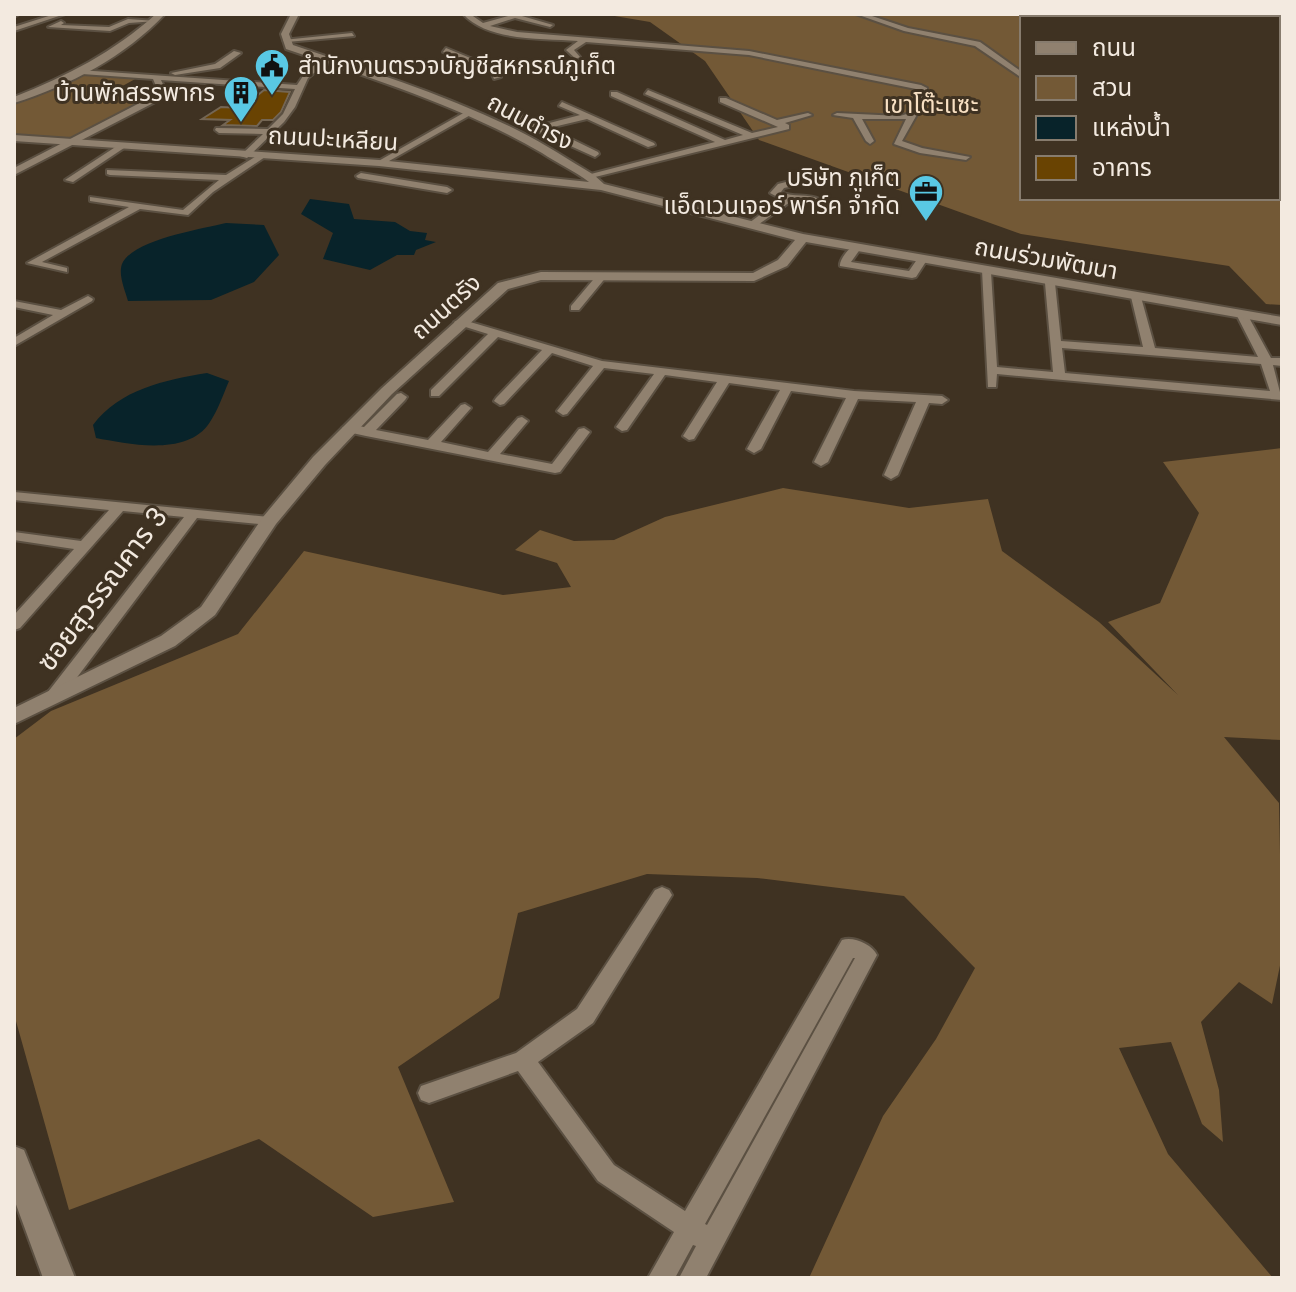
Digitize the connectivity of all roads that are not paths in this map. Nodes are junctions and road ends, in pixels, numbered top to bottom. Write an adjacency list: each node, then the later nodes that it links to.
1 (295, 14): 11 (street)
2 (466, 14): 6 (street)
3 (859, 14): 17 (street)
4 (62, 18): 5 (street); 8 (street)
5 (157, 18): 16 (street)
6 (484, 25): 7 (street); 10 (street)
7 (550, 25)
8 (14, 29)
9 (352, 35): 11 (street)
10 (585, 39): 14 (street); 31 (street)
11 (287, 40): 15 (street, ถนนดำรง)
12 (446, 50): 18 (street)
13 (237, 53): 19 (street)
14 (576, 57)
15 (326, 60): 21 (street); 27 (street, ถนนดำรง)
16 (82, 72): 19 (street); 24 (street)
17 (1020, 74)
18 (497, 77)
19 (145, 78): 20 (street)
20 (157, 79): 21 (street); 42 (street)
21 (297, 87): 37 (street)
22 (648, 92): 39 (street)
23 (614, 94): 43 (street)
24 (14, 100)
25 (723, 100): 34 (street)
26 (562, 104): 32 (street)
27 (470, 113): 38 (street, ถนนดำรง); 52 (street)
28 (512, 113): 35 (street)
29 (808, 115): 34 (street)
30 (837, 115): 33 (street)
31 (911, 115): 33 (street); 49 (street)
32 (587, 116): 35 (street); 47 (street)
33 (856, 116): 41 (street)
34 (776, 123): 39 (street)
35 (540, 127): 38 (street); 45 (street)
36 (219, 130): 37 (street)
37 (270, 132): 46 (street)
38 (516, 134): 57 (street, ถนนดำรง)
39 (751, 136): 43 (street)
40 (14, 138): 42 (street, ถนนปะเหลียน)
41 (870, 141)
42 (67, 142): 44 (street, ถนนปะเหลียน); 51 (street)
43 (724, 143): 47 (street)
44 (123, 146): 46 (street, ถนนปะเหลียน); 60 (street)
45 (595, 154)
46 (244, 156): 48 (street, ถนนปะเหลียน)
47 (673, 156): 57 (street)
48 (261, 157): 52 (street, ถนนปะเหลียน); 58 (street)
49 (966, 157)
50 (14, 159): 51 (street)
51 (35, 161): 54 (street)
52 (379, 163): 53 (street, ถนนปะเหลียน)
53 (402, 165): 59 (street); 62 (street, ถนนปะเหลียน)
54 (14, 172)
55 (110, 172): 58 (street)
56 (361, 176): 59 (street)
57 (590, 177): 62 (street, ถนนดำรง)
58 (226, 178): 67 (street)
59 (382, 179): 63 (street)
60 (70, 180)
61 (790, 184): 65 (street)
62 (601, 187): 68 (street)
63 (447, 190)
64 (93, 199): 67 (street)
65 (788, 199): 66 (street); 68 (street)
66 (814, 199)
67 (139, 206): 70 (street)
68 (752, 225): 69 (street)
69 (802, 238): 71 (street, ถนนร่วมพัฒนา); 72 (street, ถนนตรัง)
70 (63, 270)
71 (986, 272): 73 (street, ถนนร่วมพัฒนา); 93 (street)
72 (602, 276): 78 (street); 82 (street, ถนนตรัง)
73 (1050, 283): 75 (street, ถนนร่วมพัฒนา); 87 (street)
74 (31, 292): 77 (street)
75 (1136, 297): 80 (street, ถนนร่วมพัฒนา); 89 (street)
76 (88, 299): 79 (street)
77 (14, 303): 79 (street)
78 (575, 308)
79 (62, 314): 84 (street)
80 (1242, 314): 81 (street, ถนนร่วมพัฒนา); 90 (street)
81 (1282, 321)
82 (460, 322): 85 (street); 110 (street, ถนนตรัง)
83 (14, 324): 84 (street)
84 (37, 329): 86 (street)
85 (496, 333): 88 (street); 99 (street)
86 (14, 343)
87 (1058, 344): 89 (street); 95 (street)
88 (550, 349): 92 (street); 105 (street)
89 (1150, 352): 90 (street)
90 (1266, 360): 91 (street); 101 (street)
91 (1282, 362)
92 (601, 364): 94 (street); 107 (street)
93 (991, 370): 95 (street); 97 (street)
94 (662, 371): 96 (street); 109 (street)
95 (1059, 375): 101 (street)
96 (726, 378): 98 (street); 113 (street)
97 (992, 384)
98 (788, 386): 100 (street); 115 (street)
99 (435, 393)
100 (854, 395): 103 (street); 117 (street)
101 (1279, 395)
102 (401, 397): 111 (street)
103 (924, 399): 104 (street); 118 (street)
104 (942, 400)
105 (500, 401)
106 (465, 408): 114 (street)
107 (563, 411)
108 (522, 421): 116 (street)
109 (622, 427)
110 (348, 428): 111 (street); 122 (street, ถนนตรัง)
111 (366, 432): 114 (street)
112 (584, 432): 116 (street)
113 (689, 436)
114 (431, 445): 116 (street)
115 (754, 449)
116 (491, 457)
117 (821, 462)
118 (891, 475)
119 (14, 496): 120 (street)
120 (119, 507): 121 (street); 124 (street)
121 (193, 514): 122 (street); 126 (street, ซอยสุวรรณคาร 3)
122 (269, 521): 126 (street, ถนนตรัง)
123 (14, 536): 124 (street)
124 (83, 546): 125 (street)
125 (14, 625)
126 (54, 696): 127 (street, ถนนตรัง)
127 (14, 717)
128 (662, 895): 129 (street)
129 (523, 1060): 130 (street); 132 (street)
130 (429, 1093)
131 (14, 1160): 134 (street)
132 (689, 1228): 133 (street); 133 (street); 135 (street)
133 (711, 1242): 136 (street)
134 (59, 1278)
135 (661, 1278)
136 (692, 1278)

